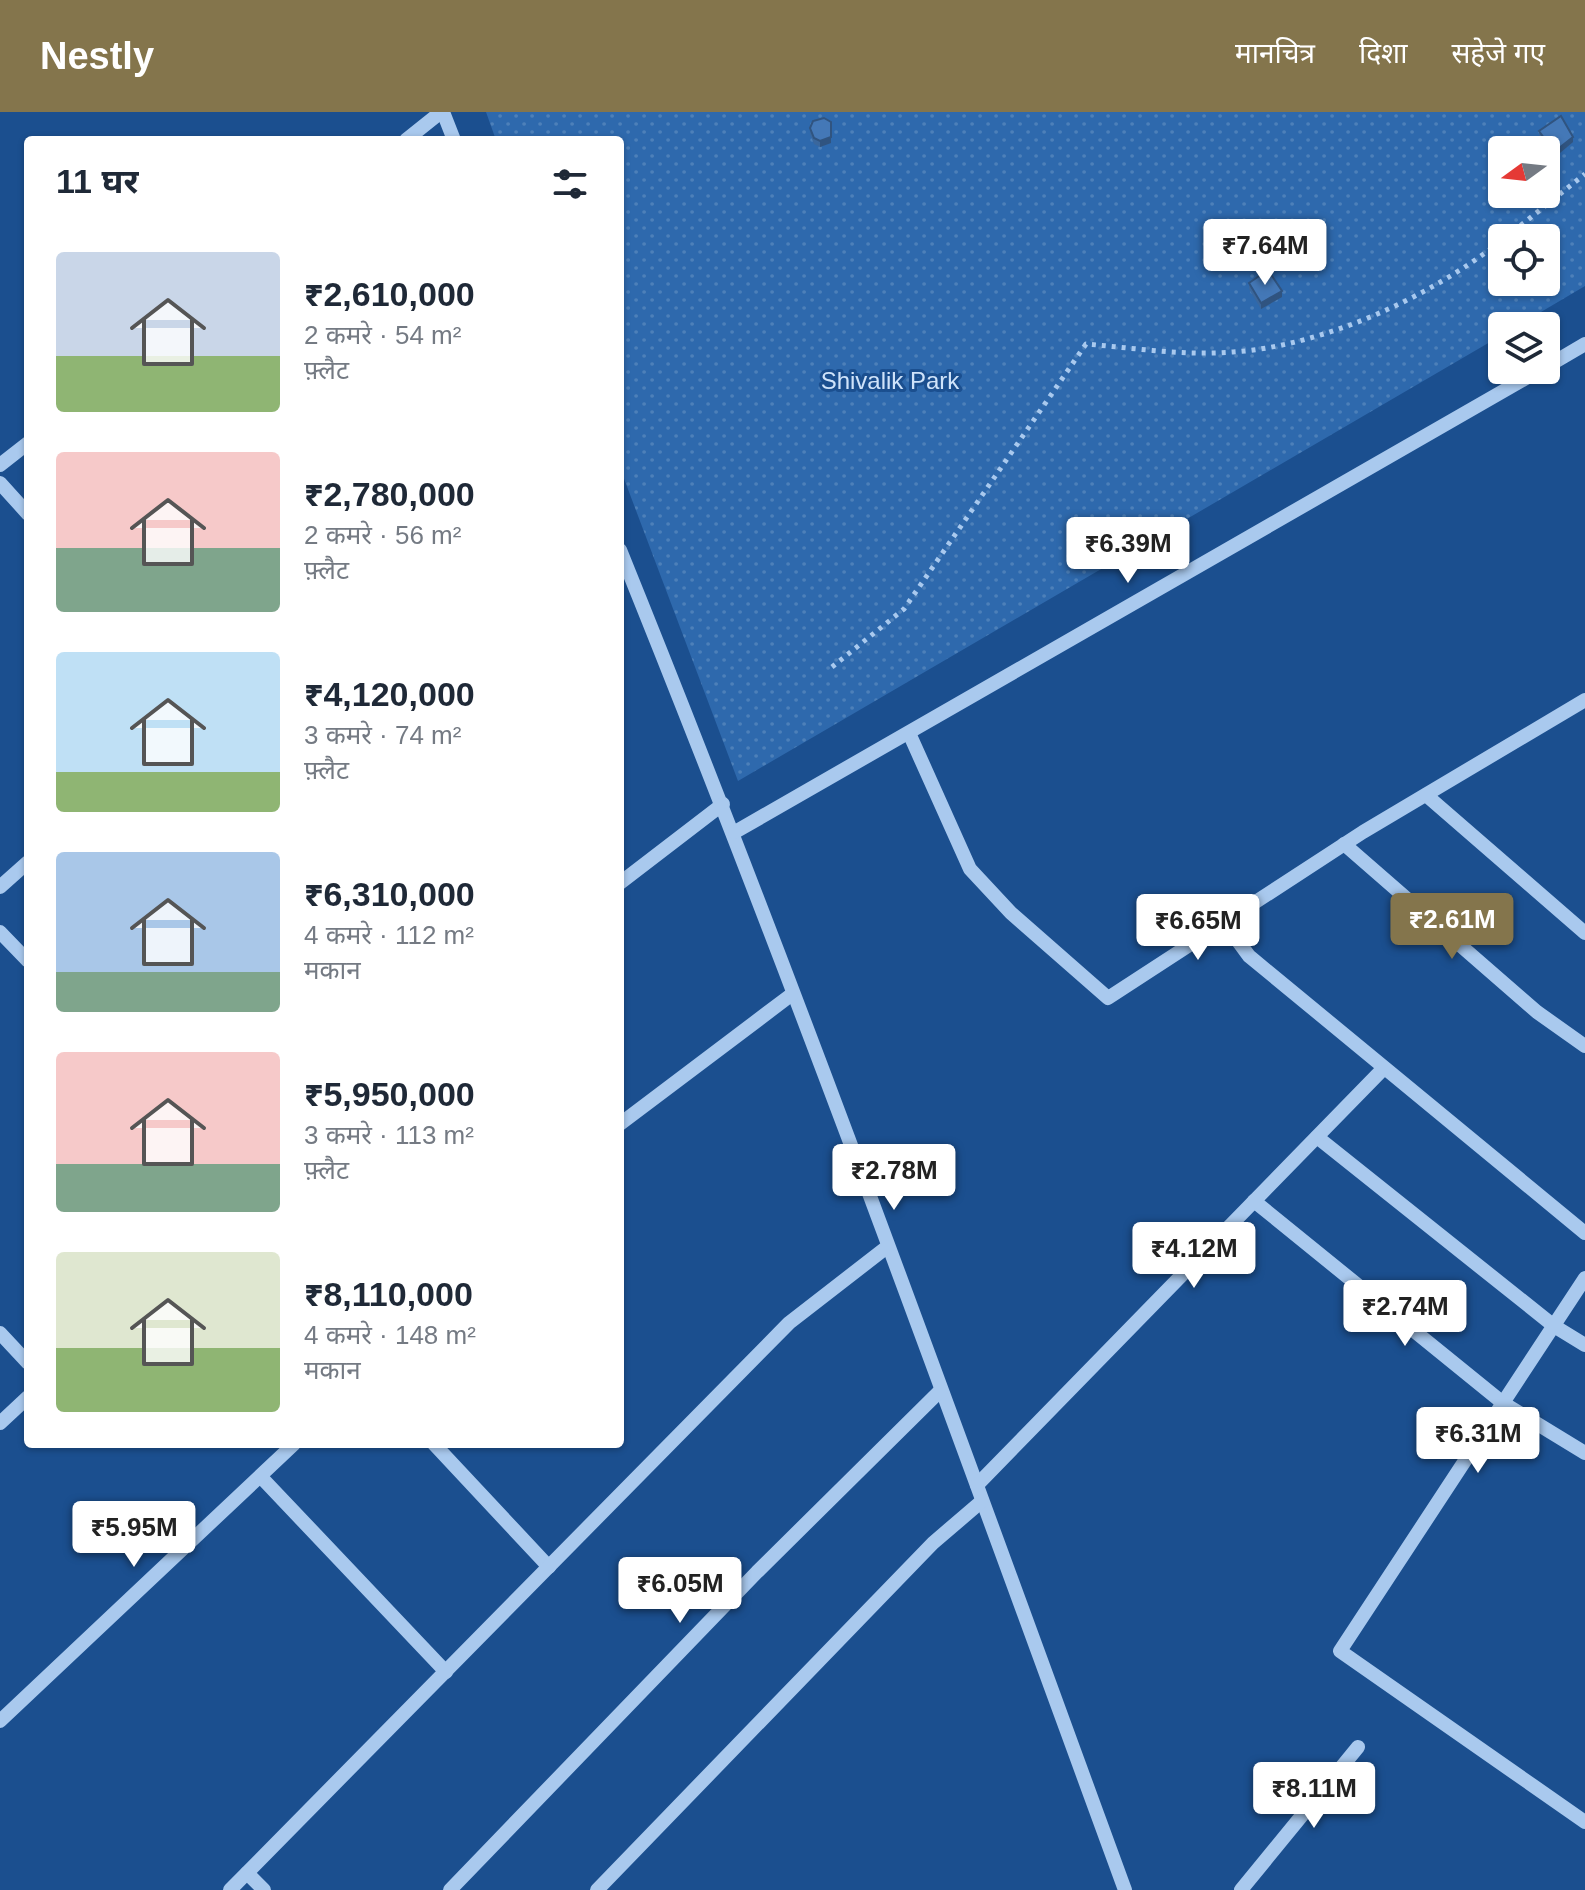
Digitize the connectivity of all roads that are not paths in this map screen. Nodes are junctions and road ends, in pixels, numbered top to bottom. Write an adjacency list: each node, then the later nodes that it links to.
1 (442, 112): 2 (street); 3 (street)
2 (411, 136)
3 (452, 136)
4 (1585, 344): 5 (street)
5 (1560, 359)
6 (1516, 384): 13 (street)
7 (24, 446): 8 (street)
8 (0, 465)
9 (0, 483): 10 (street)
10 (24, 510)
11 (624, 560): 15 (street)
12 (1585, 700): 14 (street)
13 (909, 733): 16 (street); 21 (street)
14 (1426, 795): 17 (street); 23 (street)
15 (723, 804): 16 (street); 19 (street)
16 (735, 832): 25 (street)
17 (1344, 844): 21 (street); 26 (street)
18 (24, 866): 20 (street)
19 (624, 880)
20 (0, 887)
21 (1224, 922): 27 (street)
22 (0, 932): 24 (street)
23 (1585, 933)
24 (24, 957)
25 (791, 995): 28 (street); 32 (street)
26 (1585, 1046)
27 (1384, 1068): 29 (street); 31 (street)
28 (624, 1121)
29 (1317, 1137): 30 (street); 34 (street)
30 (1254, 1201): 40 (street); 46 (street)
31 (1585, 1233)
32 (887, 1247): 38 (street); 48 (street)
33 (1585, 1278): 34 (street)
34 (1554, 1326): 36 (street); 40 (street)
35 (0, 1333): 37 (street)
36 (1585, 1345)
37 (24, 1359)
38 (941, 1390): 46 (street); 56 (street)
39 (24, 1401): 41 (street)
40 (1503, 1403): 44 (street); 52 (street)
41 (0, 1423)
42 (290, 1448): 45 (street)
43 (438, 1448): 48 (street)
44 (1585, 1453)
45 (261, 1477): 49 (street); 50 (street)
46 (977, 1485): 47 (street)
47 (982, 1501): 57 (street); 58 (street)
48 (549, 1567): 49 (street)
49 (446, 1672): 53 (street)
50 (0, 1721)
51 (1358, 1747): 59 (street)
52 (1585, 1822)
53 (247, 1873): 54 (street); 55 (street)
54 (230, 1890)
55 (264, 1890)
56 (450, 1890)
57 (597, 1890)
58 (1125, 1890)
59 (1241, 1890)

